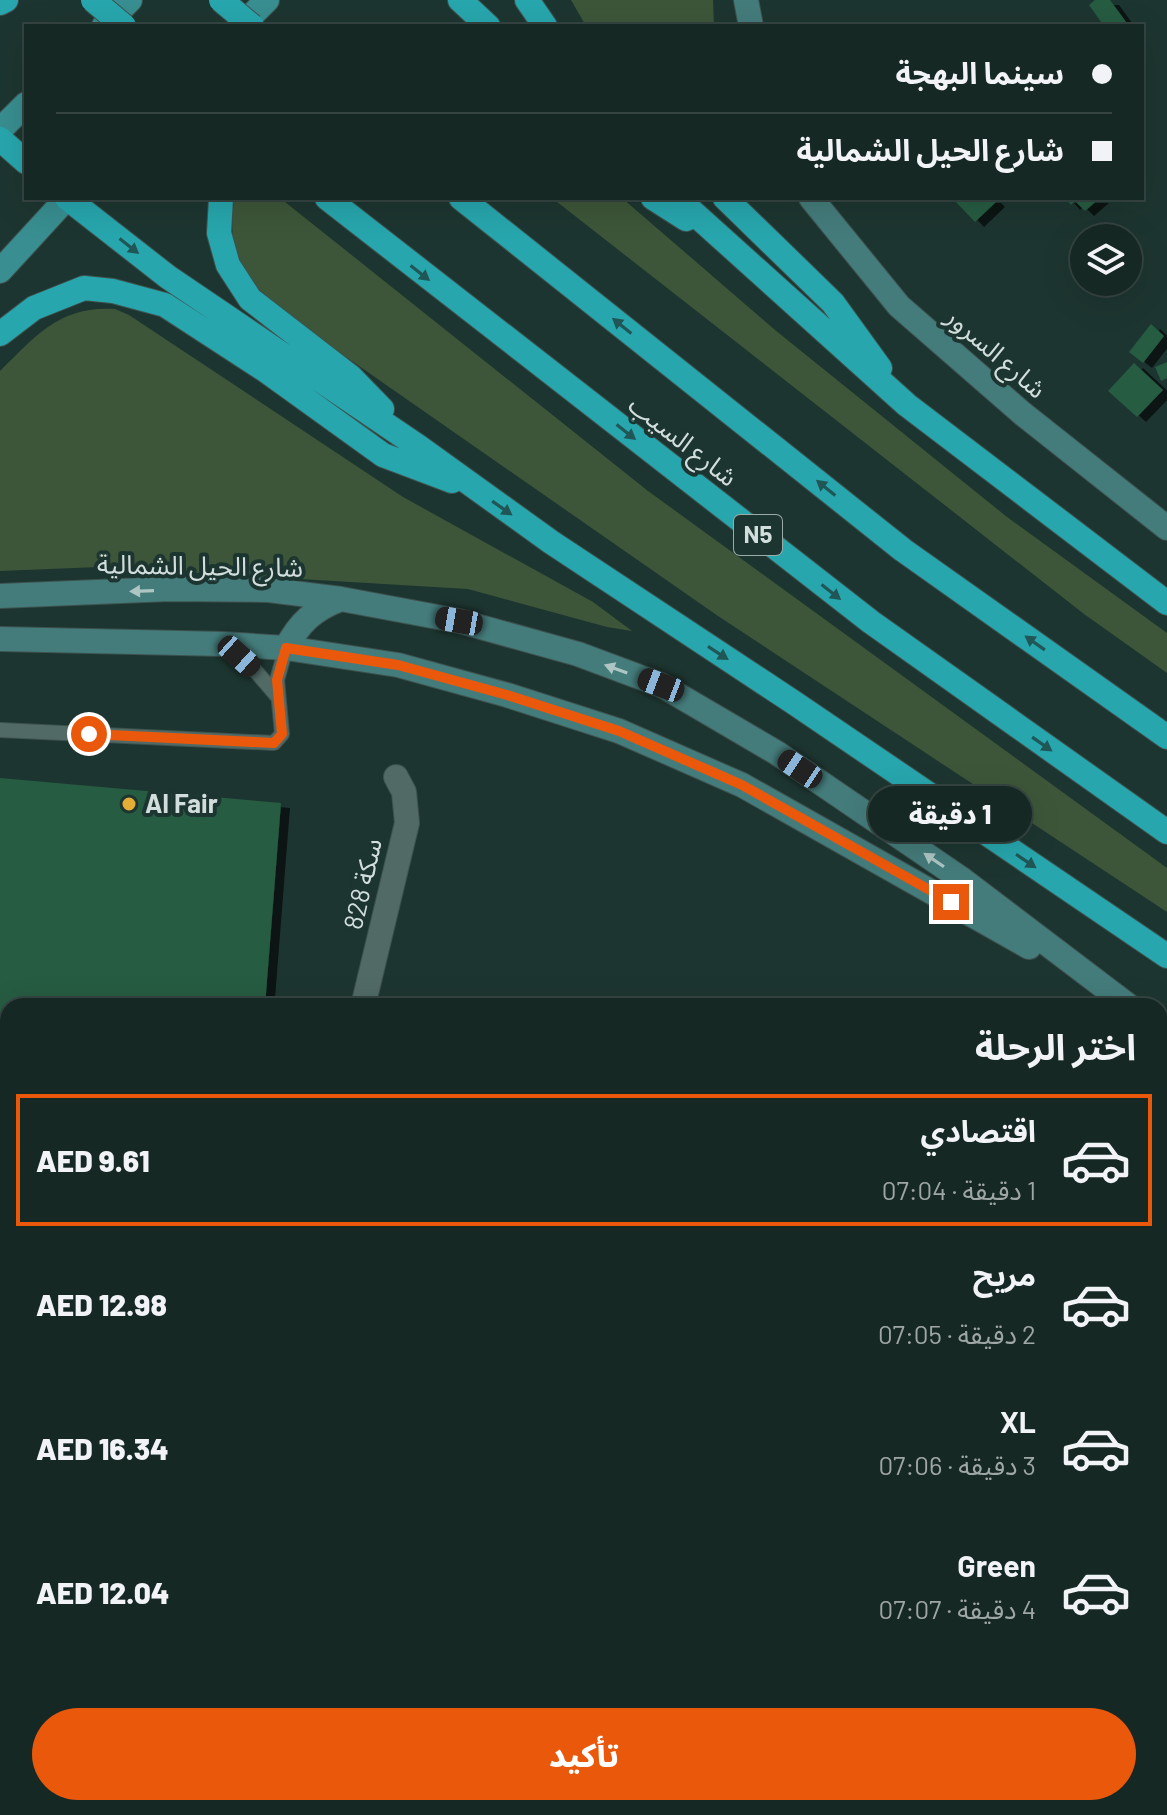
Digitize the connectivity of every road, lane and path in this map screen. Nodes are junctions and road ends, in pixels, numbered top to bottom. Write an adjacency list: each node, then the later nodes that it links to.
1 (6, 0): 9 (highway)
2 (93, 0): 11 (highway, bridge)
3 (130, 0): 10 (main road)
4 (221, 0): 13 (highway, bridge)
5 (267, 0): 12 (main road)
6 (460, 0): 14 (highway)
7 (527, 0): 15 (highway)
8 (746, 0): 16 (street)
9 (0, 3)
10 (106, 24)
11 (122, 24)
12 (243, 24)
13 (250, 24)
14 (486, 24)
15 (544, 24)
16 (751, 24)
17 (24, 106): 18 (main road)
18 (0, 130)
19 (0, 139): 20 (highway)
20 (24, 160)
21 (65, 200): 31 (main road)
22 (70, 200): 34 (highway, one-way to 34)
23 (221, 200): 34 (highway)
24 (329, 200): 47 (highway, شارع السيب / N5, one-way to 47)
25 (464, 200): 45 (highway, شارع السيب, one-way to 25)
26 (656, 200): 30 (highway)
27 (679, 200): 30 (highway)
28 (727, 200): 33 (highway)
29 (813, 200): 36 (street, شارع السرور)
30 (729, 246): 33 (highway)
31 (0, 271)
32 (0, 334): 35 (highway)
33 (907, 405): 39 (highway)
34 (419, 447): 35 (highway)
35 (476, 489): 48 (highway, one-way to 48)
36 (1167, 528)
37 (0, 596): 38 (street, شارع الحيل الشمالية, one-way to 37)
38 (341, 599): 42 (street); 49 (street, شارع الحيل الشمالية, one-way to 38)
39 (1167, 603)
40 (0, 639): 41 (street, شارع الحيل الشمالية)
41 (224, 644): 42 (street, شارع الحيل الشمالية); 43 (lane)
42 (286, 648): 43 (lane); 49 (street, شارع الحيل الشمالية)
43 (278, 696): 44 (lane)
44 (0, 730)
45 (1167, 737)
46 (396, 777): 50 (street, سكة 828)
47 (1167, 832)
48 (1167, 956)
49 (1108, 992): 51 (street, شارع الحيل الشمالية)
50 (365, 998)
51 (1117, 998)

